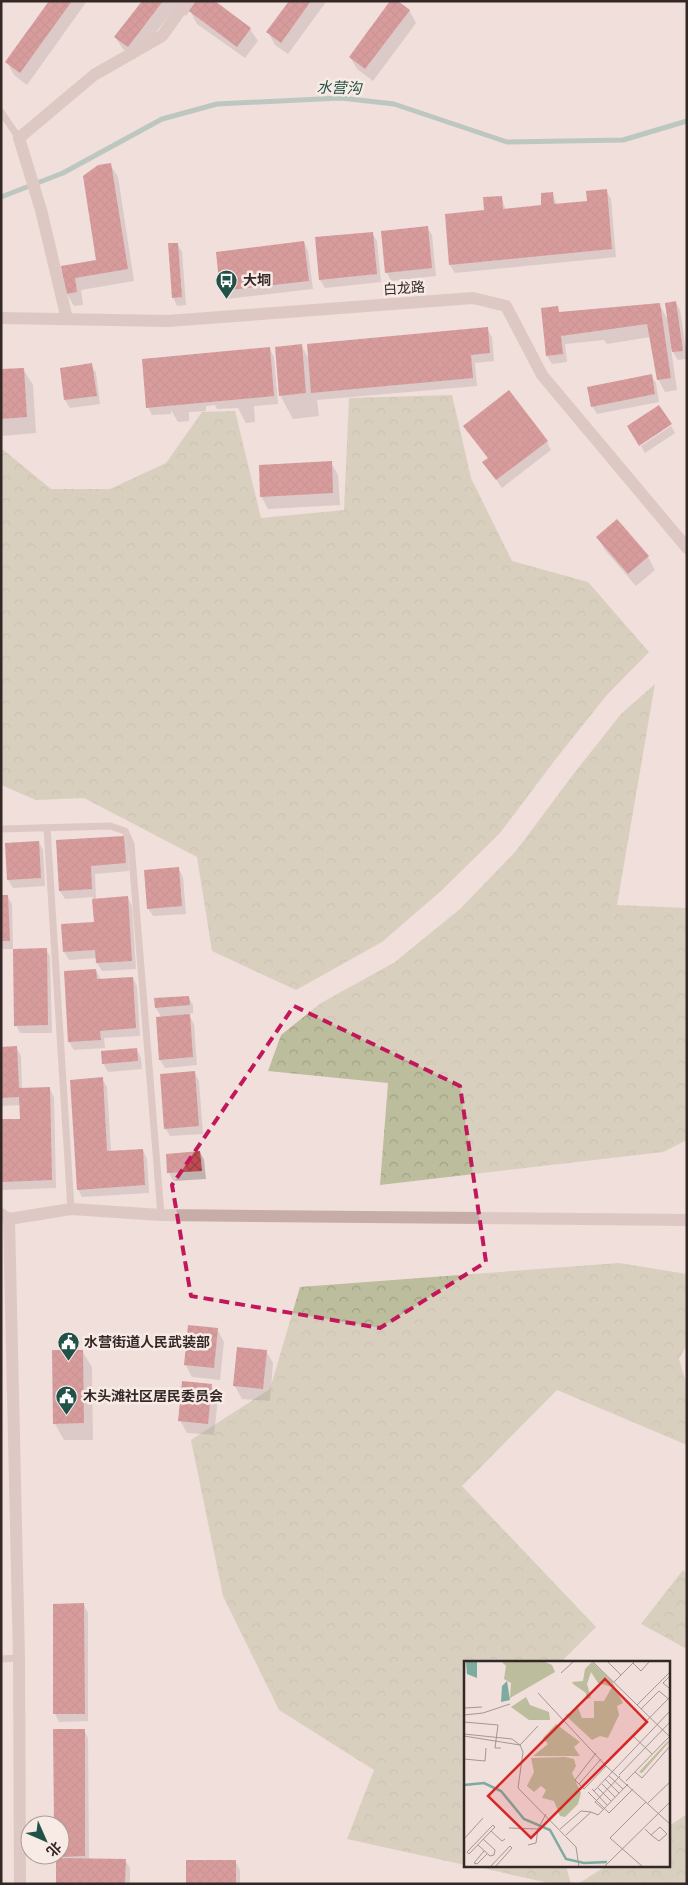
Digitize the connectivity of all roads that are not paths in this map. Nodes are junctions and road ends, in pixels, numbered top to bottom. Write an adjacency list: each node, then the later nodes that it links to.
1 (188, 1): 3 (street)
2 (1, 112): 3 (lane)
3 (20, 138): 5 (street)
4 (1, 318): 5 (street, 白龙路)
5 (67, 319): 6 (street, 白龙路)
6 (687, 548)
7 (46, 828): 8 (lane); 9 (lane); 10 (lane)
8 (1, 829)
9 (70, 1209): 10 (street); 11 (street)
10 (161, 1215): 12 (street)
11 (5, 1217): 13 (street)
12 (687, 1220)
13 (20, 1658): 14 (lane); 15 (street)
14 (1, 1659)
15 (20, 1884)

